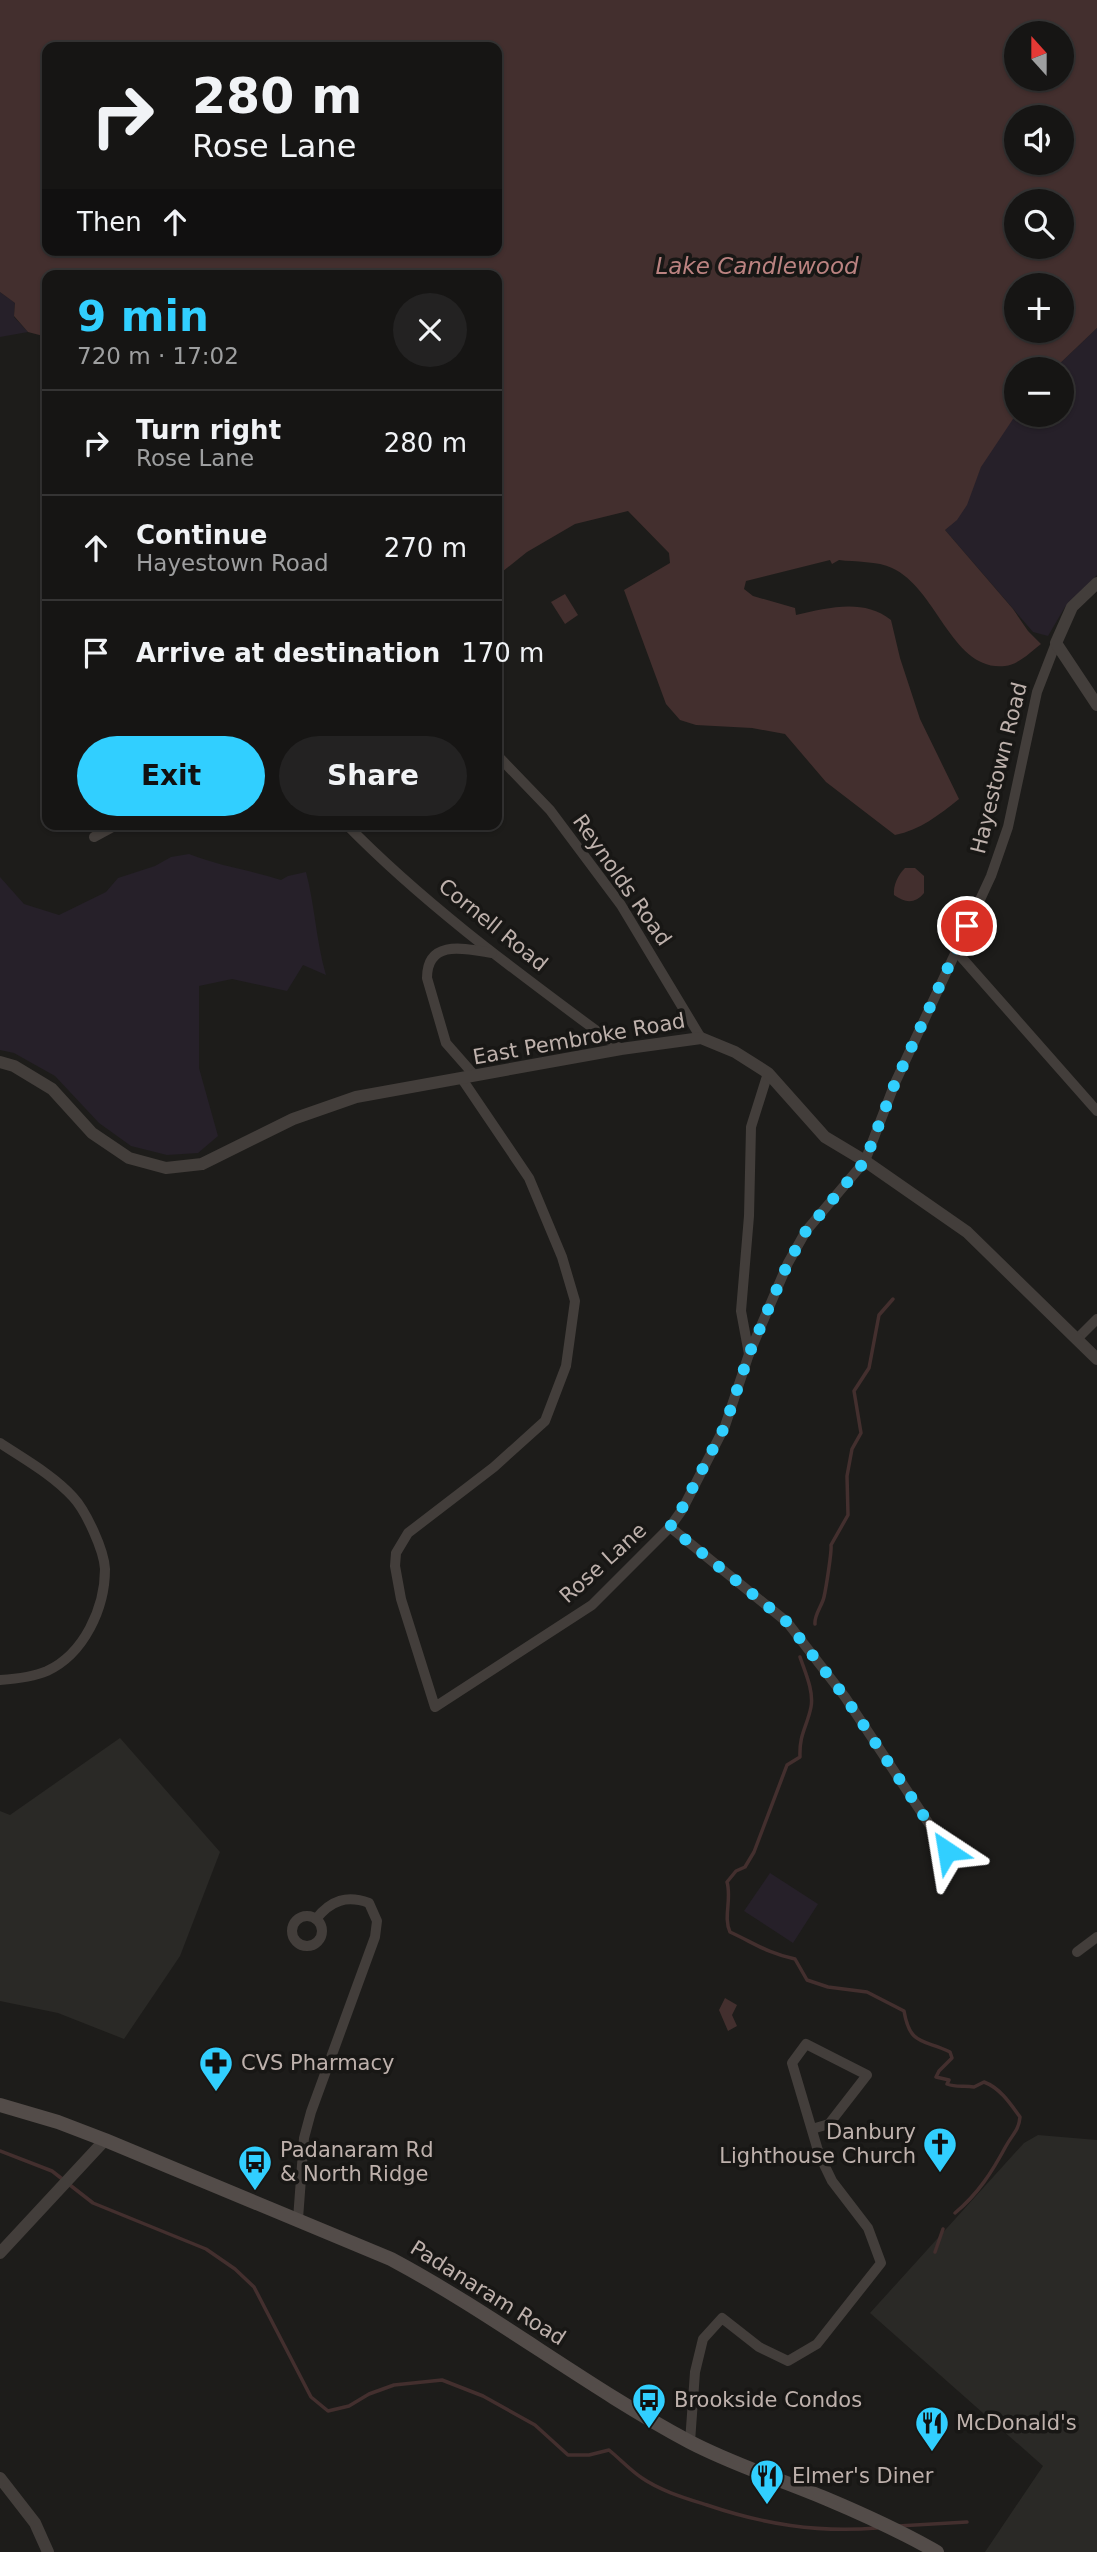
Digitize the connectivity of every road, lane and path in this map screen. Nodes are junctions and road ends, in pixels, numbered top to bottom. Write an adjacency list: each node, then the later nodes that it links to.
1 (1097, 583): 2 (street, Hayestown Road)
2 (1056, 643): 3 (street); 8 (street, Hayestown Road)
3 (1097, 705)
4 (502, 760): 10 (street, Reynolds Road)
5 (107, 830): 7 (street)
6 (352, 830): 9 (street, Cornell Road)
7 (94, 837)
8 (955, 950): 15 (street); 16 (street, Hayestown Road)
9 (493, 954): 11 (street, Cornell Road); 14 (street)
10 (701, 1038): 11 (street, East Pembroke Road); 13 (street, East Pembroke Road)
11 (621, 1049): 14 (street, East Pembroke Road)
12 (0, 1062): 14 (street, East Pembroke Road)
13 (768, 1073): 16 (street, East Pembroke Road); 19 (street, Rose Lane)
14 (468, 1077): 22 (street, Rose Lane)
15 (1097, 1111)
16 (865, 1161): 18 (street, East Pembroke Road); 19 (street, Rose Lane)
17 (1097, 1319): 18 (street)
18 (1077, 1339): 20 (street, East Pembroke Road)
19 (749, 1354): 22 (street, Rose Lane)
20 (1097, 1359)
21 (0, 1443): 23 (street)
22 (670, 1527): 24 (street)
23 (0, 1680)
24 (947, 1851)
25 (316, 1919): 31 (street)
26 (1097, 1937): 27 (street)
27 (1077, 1952)
28 (0, 2105): 30 (main road, Padanaram Road)
29 (811, 2129): 29 (street); 33 (street)
30 (105, 2140): 31 (main road, Padanaram Road); 32 (street)
31 (298, 2219): 33 (main road, Padanaram Road)
32 (0, 2252)
33 (690, 2442): 36 (main road, Padanaram Road)
34 (0, 2477): 35 (street)
35 (48, 2552)
36 (937, 2552)

